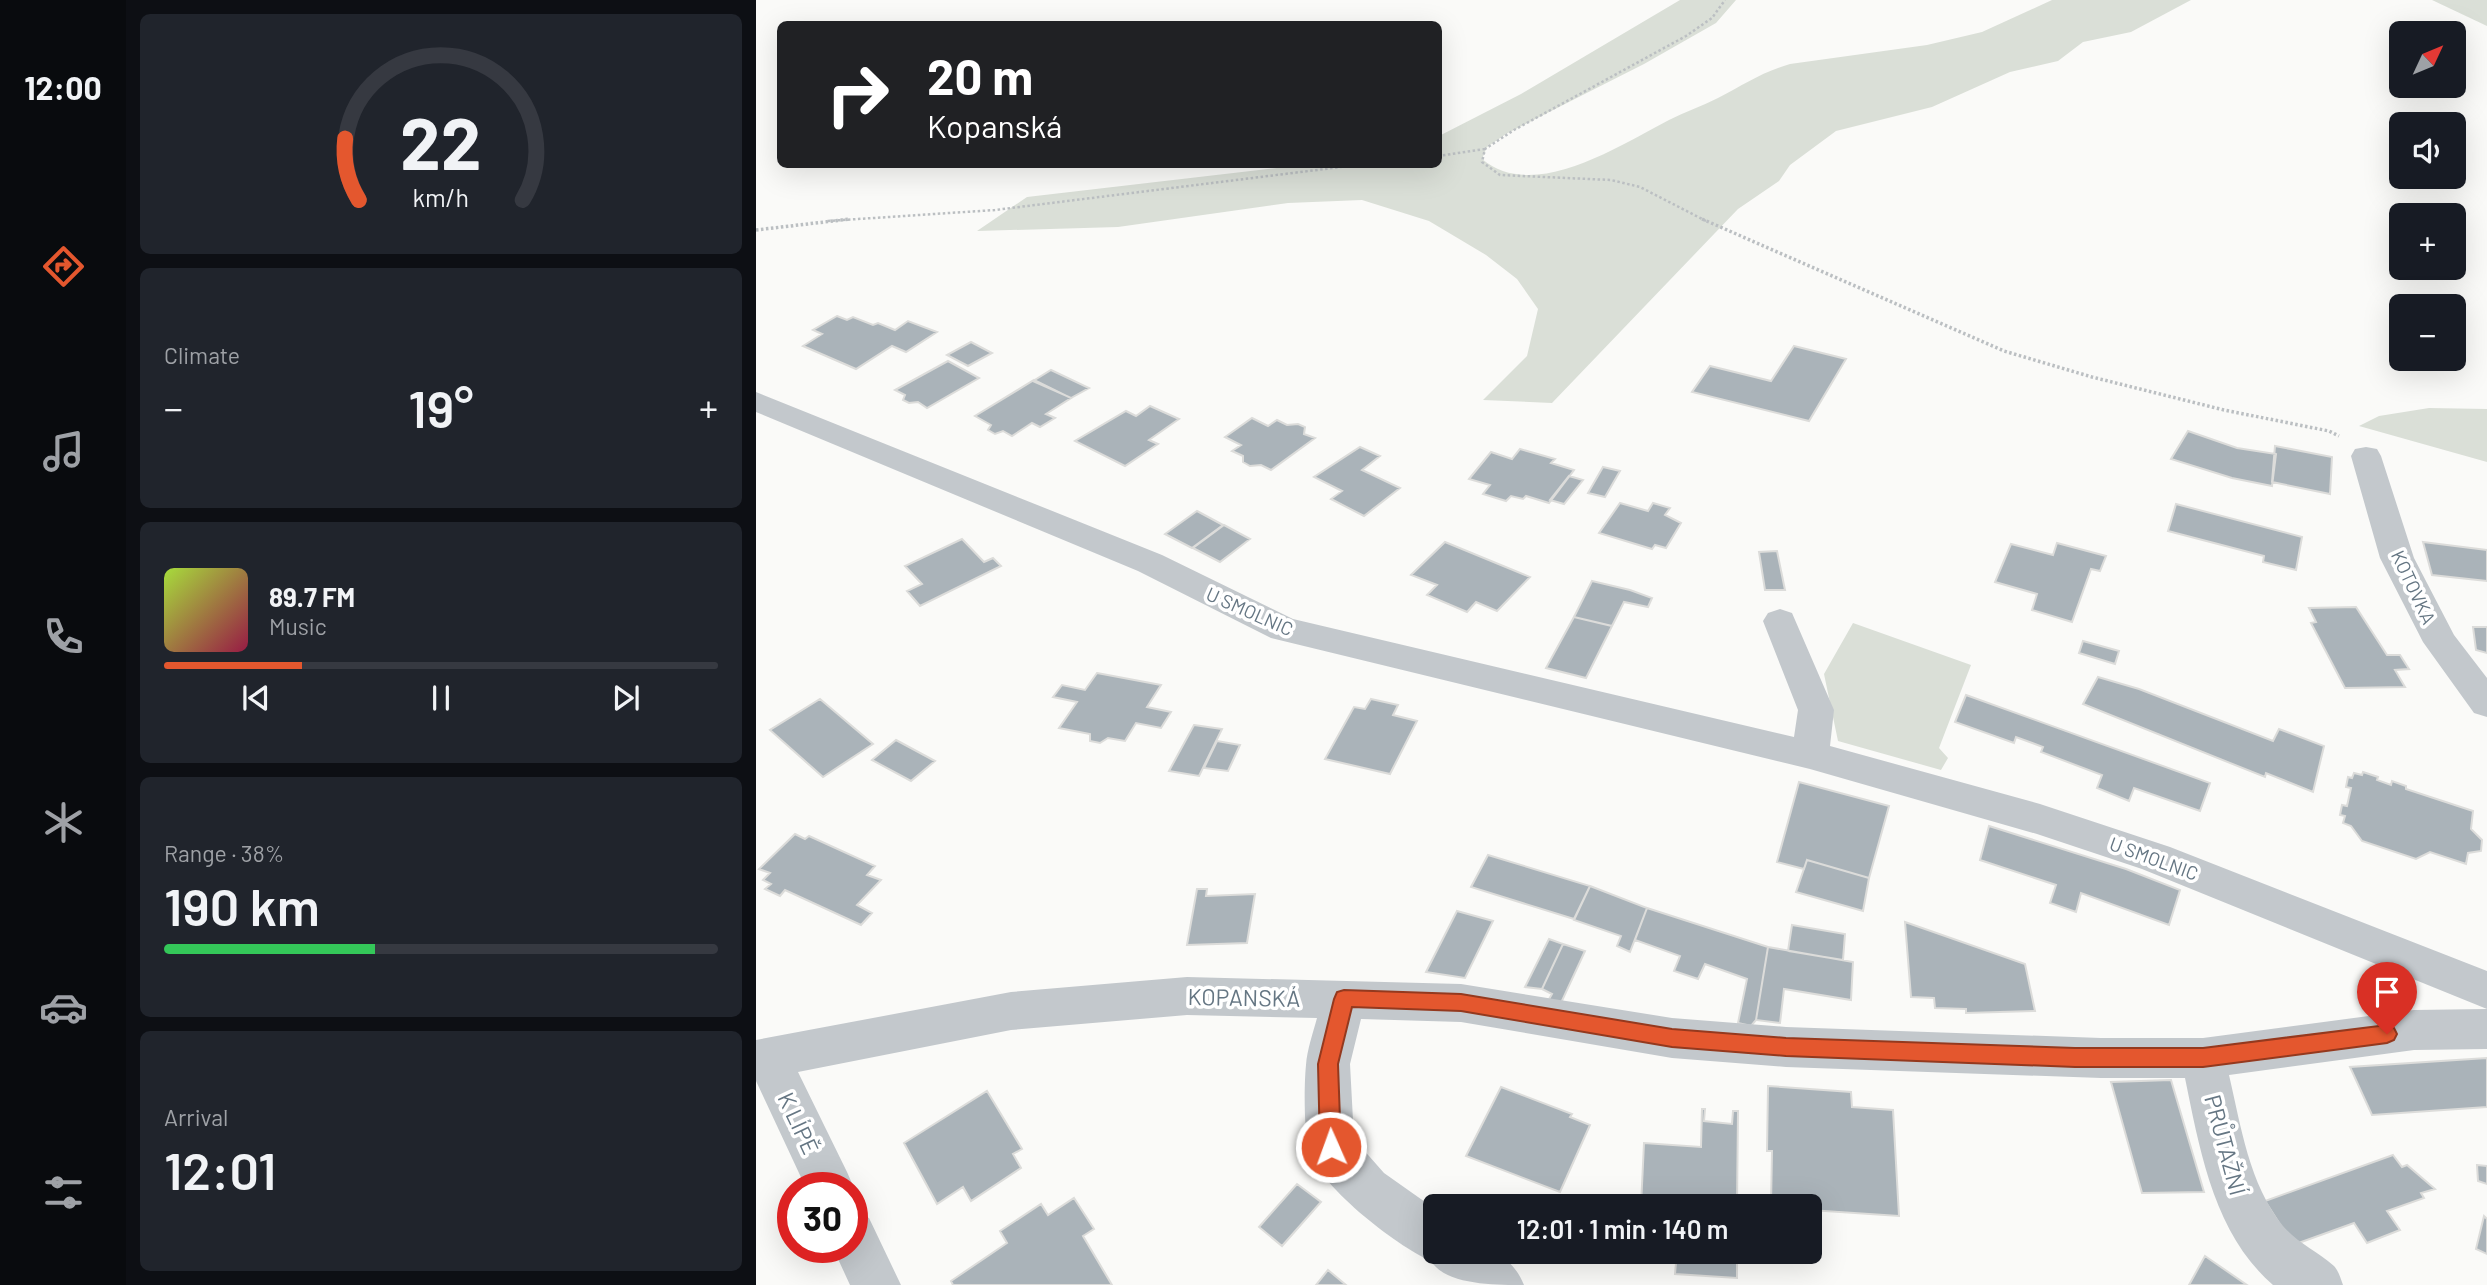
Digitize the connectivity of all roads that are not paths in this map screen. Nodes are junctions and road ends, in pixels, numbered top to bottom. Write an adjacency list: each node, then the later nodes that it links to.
1 (756, 401): 5 (street, U SMOLNIC)
2 (2366, 456): 4 (street, KOTOVKA)
3 (1780, 621): 5 (street)
4 (2487, 704)
5 (1810, 755): 6 (street, U SMOLNIC)
6 (2487, 990)
7 (1344, 999): 9 (street, KOPANSKÁ); 10 (street, KOPANSKÁ); 12 (street)
8 (2487, 1029): 9 (street, KOPANSKÁ)
9 (2203, 1058): 17 (street, PRŮTAŽNÍ)
10 (762, 1059): 11 (street, K LÍPĚ)
11 (822, 1172)
12 (1423, 1229)
13 (865, 1263): 15 (street)
14 (1470, 1264): 16 (street)
15 (876, 1285)
16 (1499, 1285)
17 (2318, 1285)

